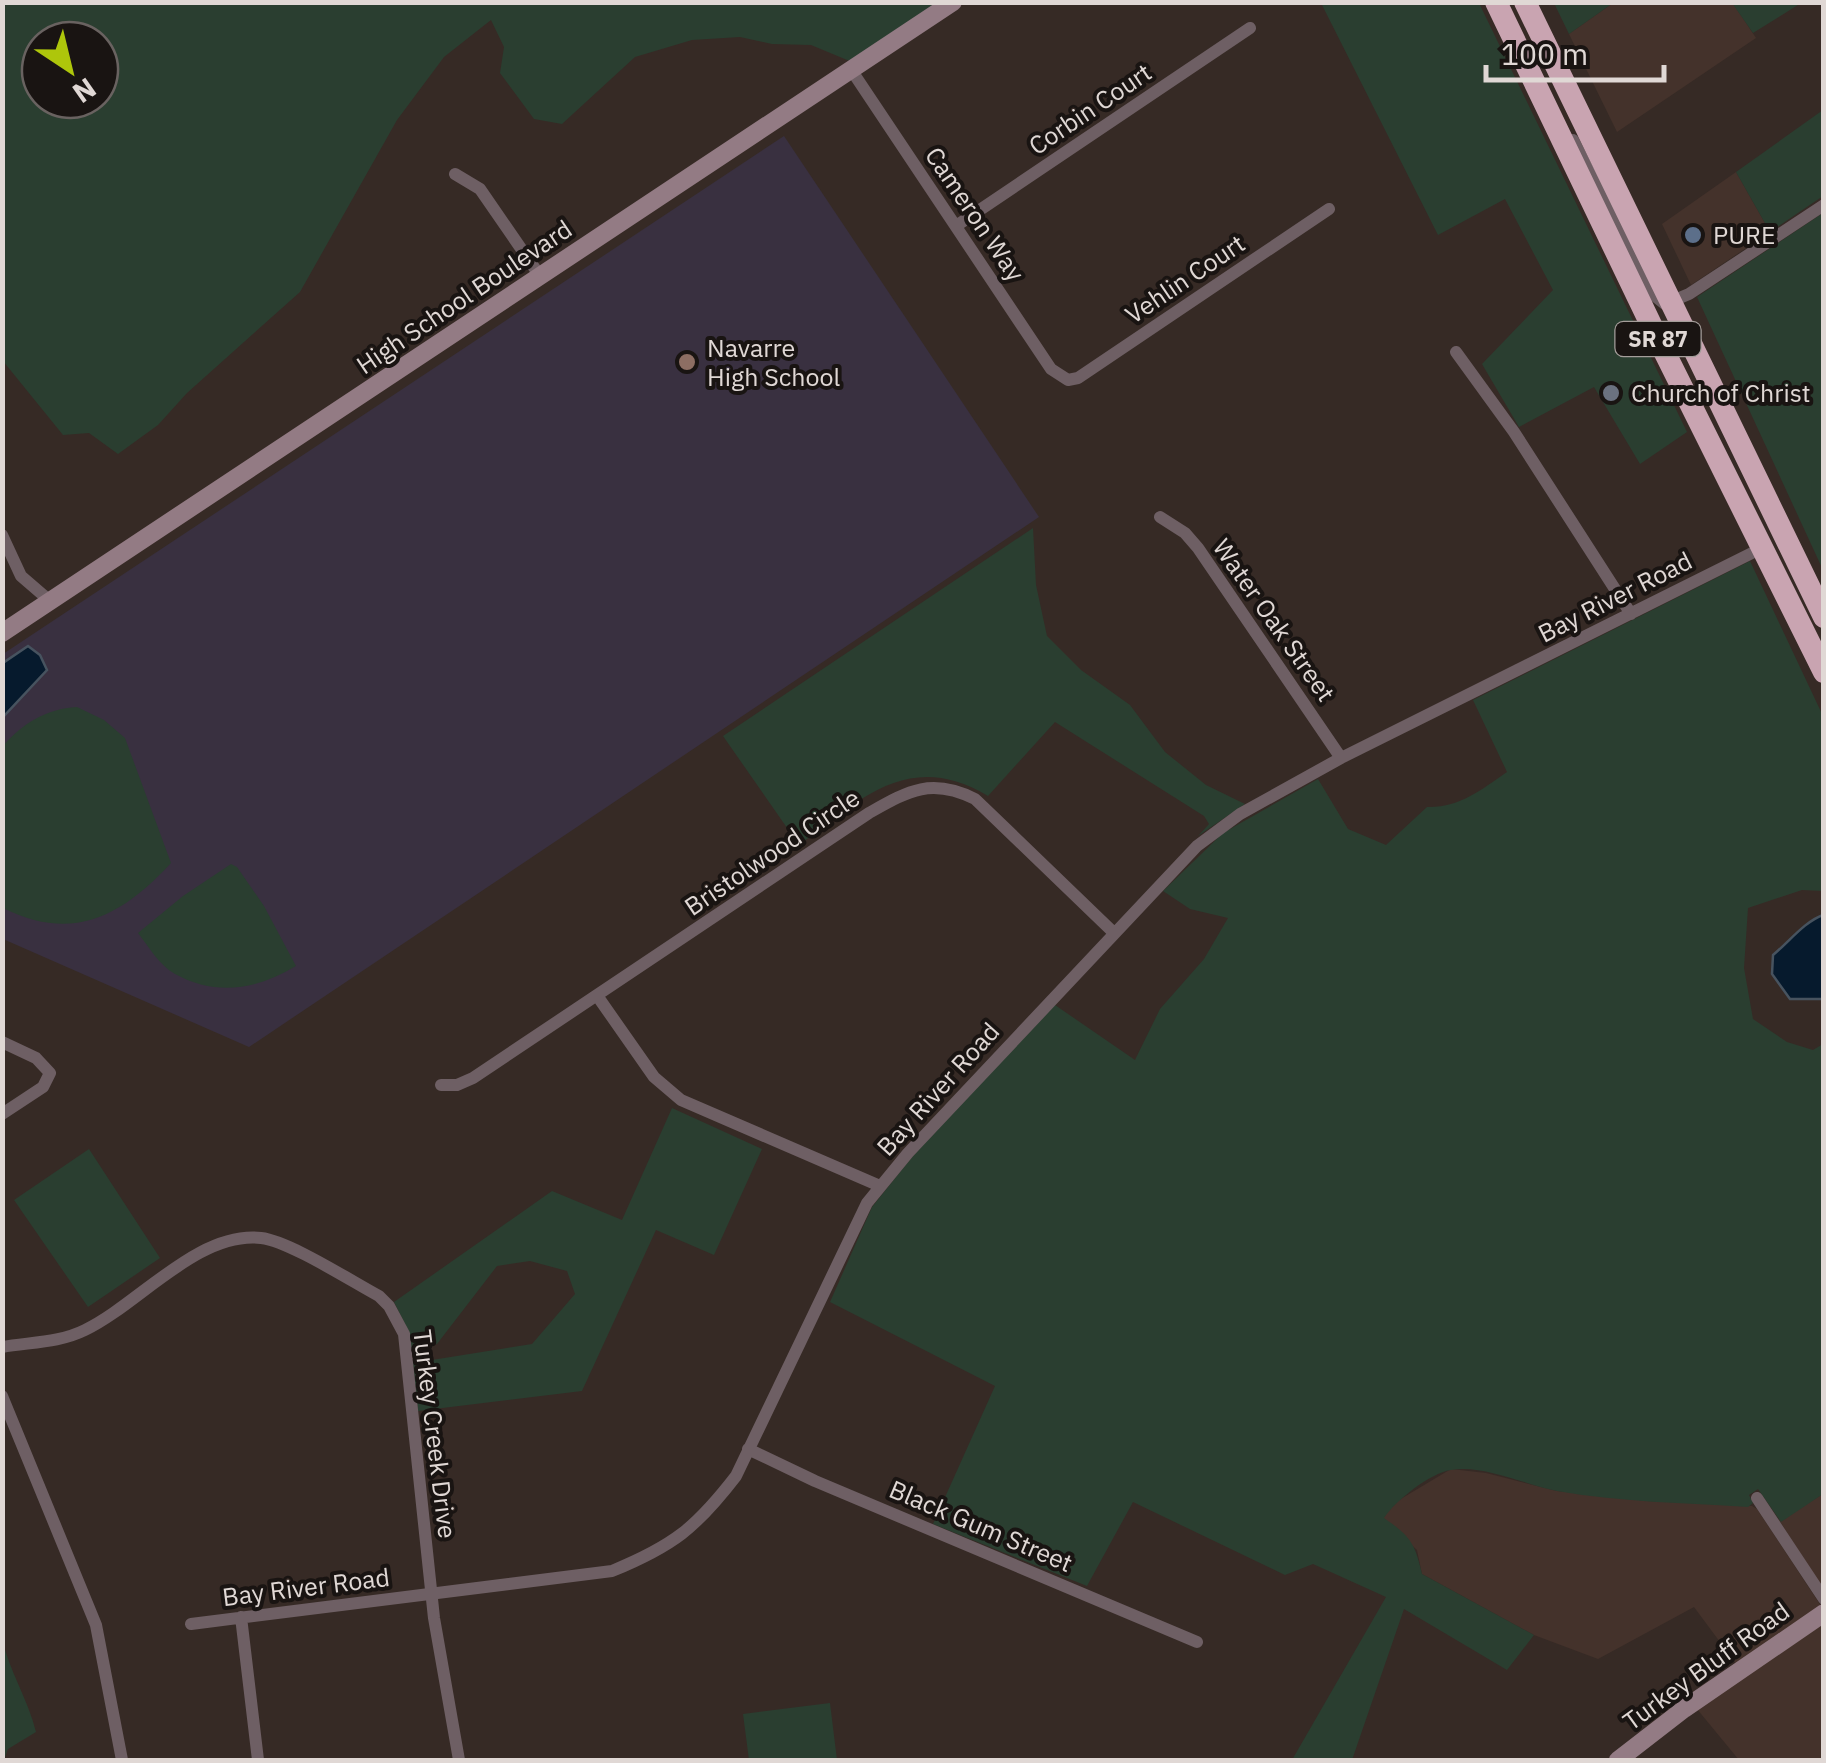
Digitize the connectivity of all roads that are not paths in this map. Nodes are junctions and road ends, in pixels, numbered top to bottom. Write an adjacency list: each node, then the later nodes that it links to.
1 (953, 2): 5 (street, High School Boulevard)
2 (1496, 2): 6 (highway, SR 87)
3 (1525, 2): 12 (highway, SR 87)
4 (1250, 28): 10 (street, Corbin Court)
5 (852, 71): 10 (street, Cameron Way); 11 (street, High School Boulevard)
6 (1540, 91): 12 (street); 17 (highway, SR 87)
7 (454, 174): 11 (street)
8 (1824, 204): 12 (street)
9 (1329, 209): 14 (street, Vehlin Court)
10 (956, 226): 14 (street, Cameron Way)
11 (540, 276): 18 (street, High School Boulevard)
12 (1671, 302): 17 (highway, SR 87)
13 (1456, 352): 19 (street)
14 (1064, 378)
15 (1160, 517): 23 (street, Water Oak Street)
16 (2, 535): 18 (street)
17 (1774, 544): 19 (street, Bay River Road); 20 (highway, SR 87); 22 (highway, SR 87)
18 (50, 601): 21 (street, High School Boulevard)
19 (1631, 614): 23 (street, Bay River Road)
20 (1824, 617)
21 (2, 633)
22 (1824, 672)
23 (1341, 758): 24 (street, Bay River Road)
24 (1113, 932): 25 (street, Bristolwood Circle); 29 (street, Bay River Road)
25 (598, 997): 27 (street, Bristolwood Circle); 29 (street)
26 (2, 1042): 28 (street)
27 (440, 1086)
28 (2, 1114)
29 (880, 1186): 32 (street, Bay River Road)
30 (2, 1348): 34 (street, Turkey Creek Drive)
31 (2, 1396): 40 (street)
32 (748, 1450): 34 (street, Bay River Road); 39 (street, Black Gum Street)
33 (1757, 1498): 35 (street)
34 (432, 1594): 37 (street, Bay River Road); 42 (street, Turkey Creek Drive)
35 (1824, 1600)
36 (1824, 1613): 43 (street, Turkey Bluff Road)
37 (240, 1618): 38 (street, Bay River Road); 41 (street)
38 (191, 1624)
39 (1197, 1642)
40 (122, 1760)
41 (258, 1760)
42 (458, 1760)
43 (1618, 1760)

